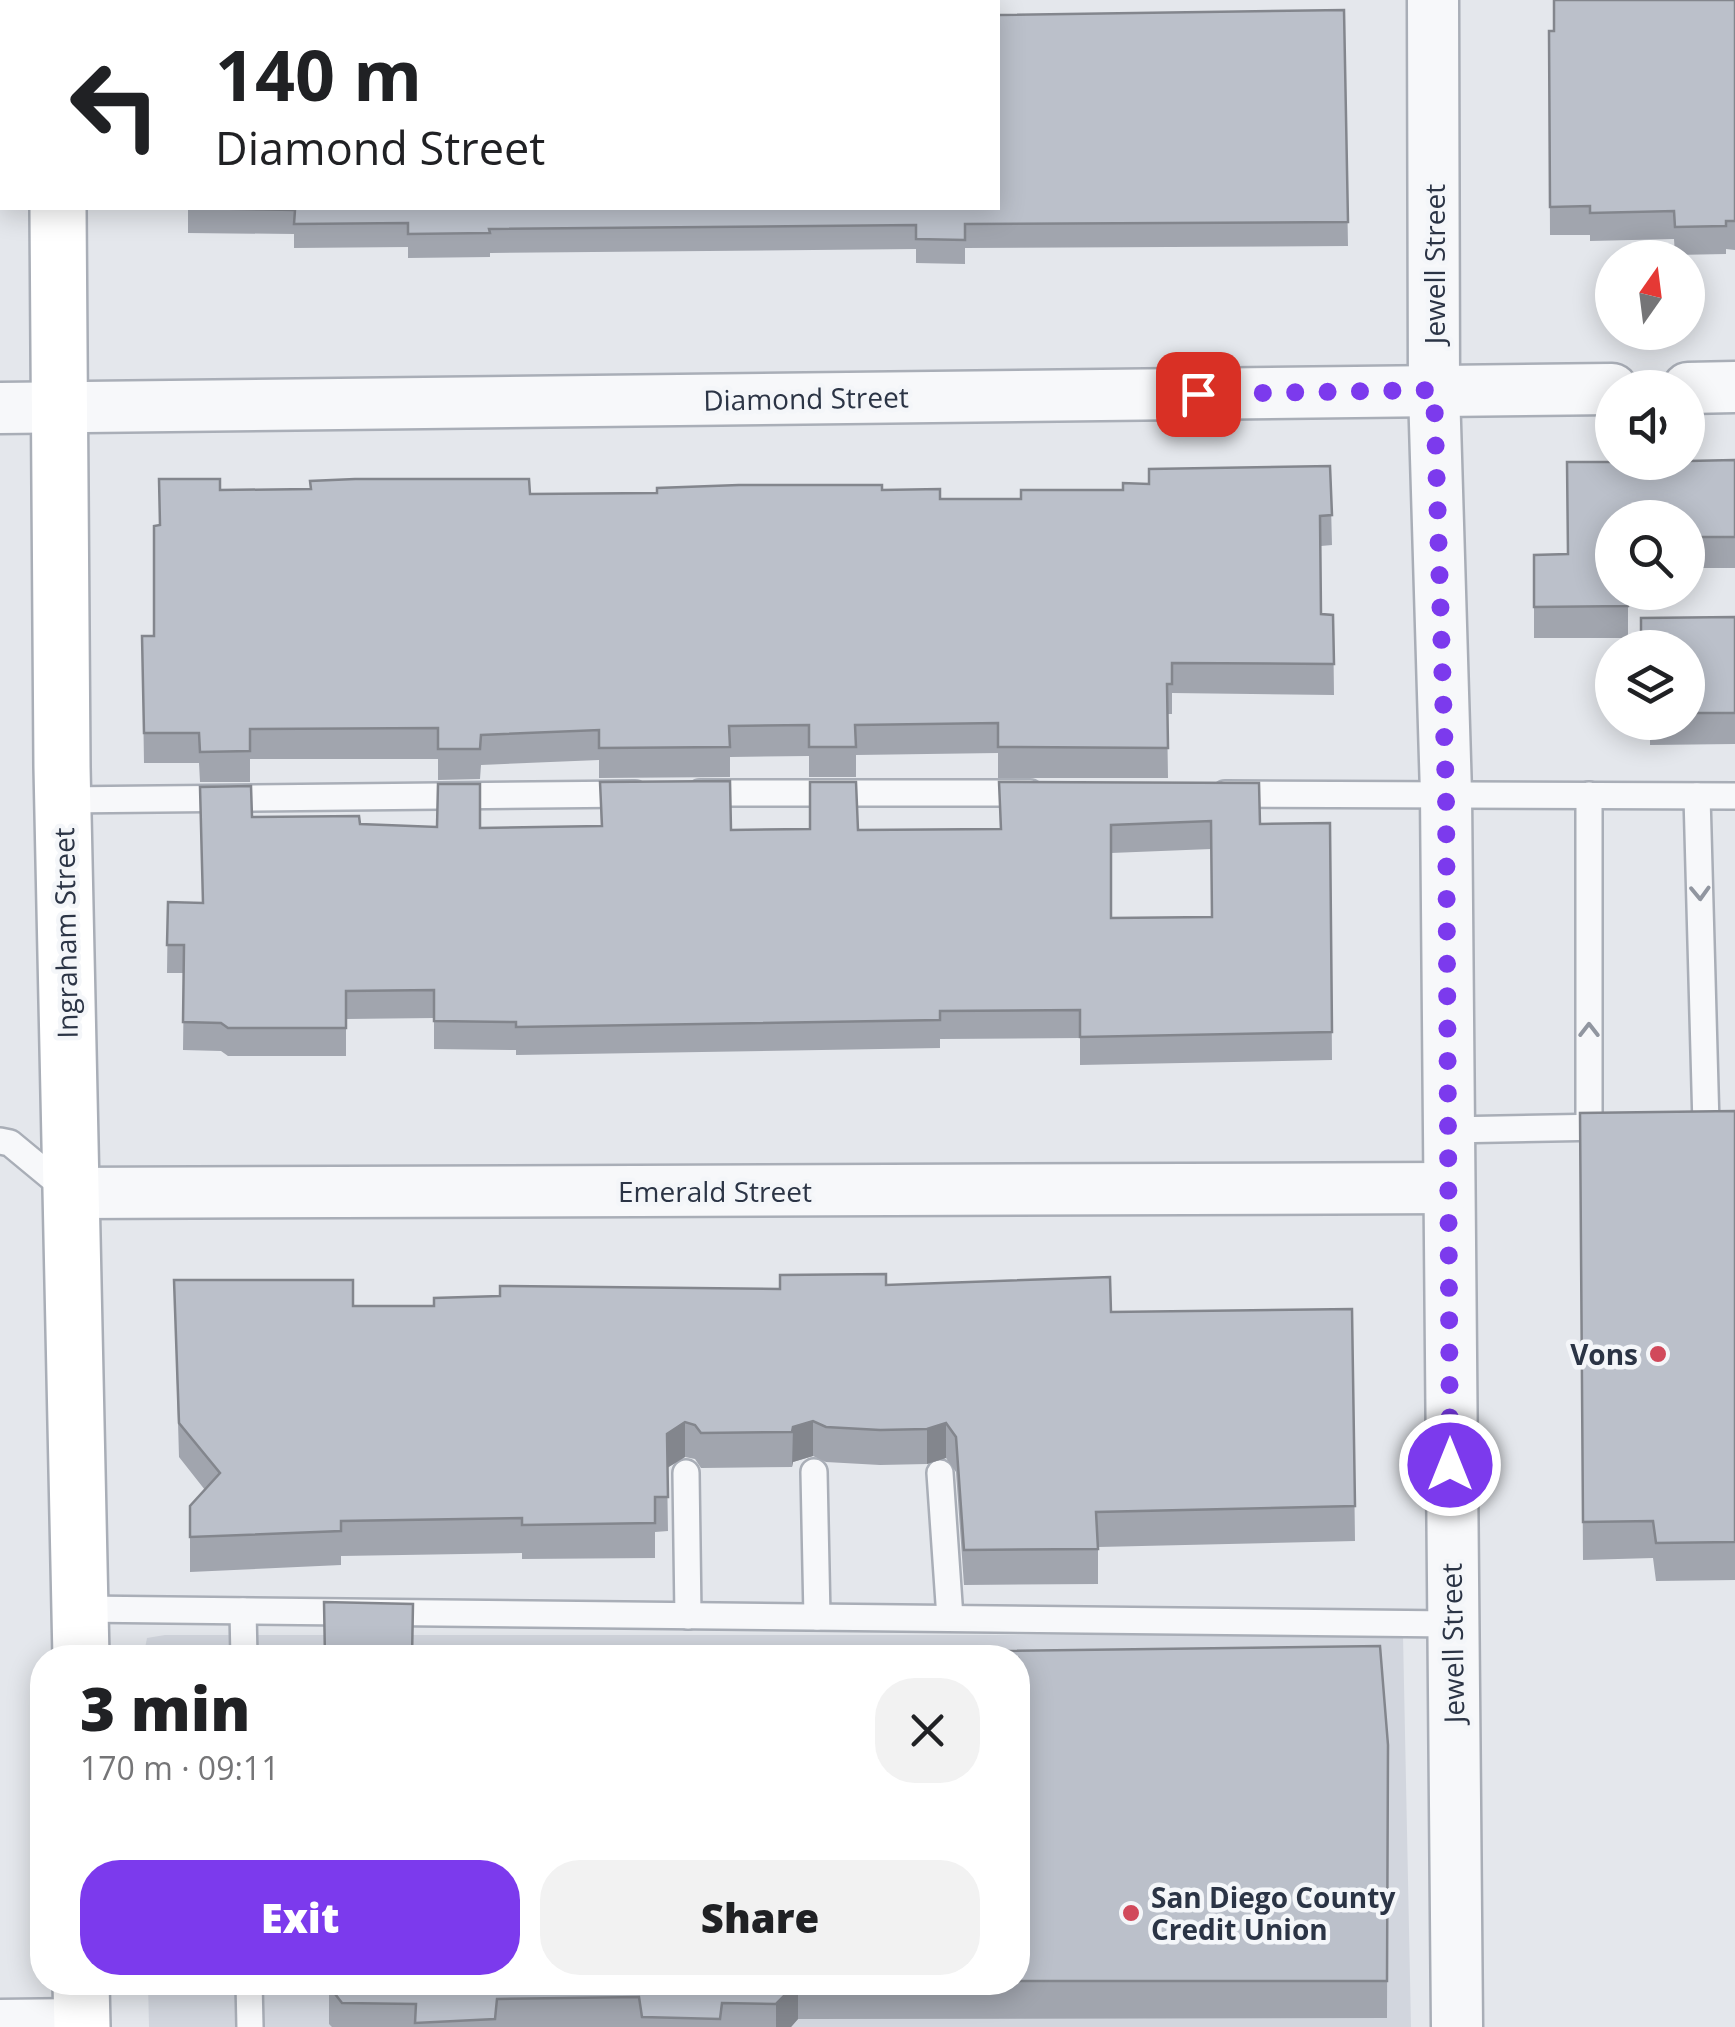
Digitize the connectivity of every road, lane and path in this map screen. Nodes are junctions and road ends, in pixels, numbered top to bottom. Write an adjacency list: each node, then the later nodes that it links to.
1 (1433, 0): 6 (street, Jewell Street)
2 (58, 210): 8 (main road, Ingraham Street)
3 (1735, 387): 5 (street)
4 (1595, 388): 6 (street, Diamond Street)
5 (1705, 388)
6 (1434, 390): 8 (street, Diamond Street); 11 (street, Jewell Street)
7 (0, 408): 8 (street, Diamond Street)
8 (59, 408): 15 (main road, Ingraham Street)
9 (1047, 794): 15 (lane)
10 (1207, 794): 11 (lane)
11 (1446, 794): 12 (lane); 19 (street, Jewell Street)
12 (1589, 795): 13 (lane); 18 (lane, one-way to 12)
13 (1698, 796): 14 (lane); 16 (lane, one-way to 16)
14 (1735, 796)
15 (62, 800): 22 (main road, Ingraham Street)
16 (1735, 1125)
17 (1628, 1126): 18 (lane)
18 (1589, 1127): 19 (lane)
19 (1448, 1130): 21 (street, Jewell Street)
20 (0, 1141): 22 (lane)
21 (1448, 1188): 22 (street, Emerald Street); 30 (street, Jewell Street)
22 (70, 1193): 31 (main road, Ingraham Street)
23 (814, 1472): 28 (lane)
24 (940, 1472): 29 (lane)
25 (686, 1474): 27 (lane)
26 (243, 1610): 27 (lane); 31 (lane); 32 (lane)
27 (688, 1616): 28 (lane)
28 (817, 1617): 29 (lane)
29 (950, 1618): 30 (lane)
30 (1452, 1624): 37 (street, Jewell Street)
31 (81, 1633)
32 (244, 1645)
33 (249, 1995): 36 (lane)
34 (82, 2011): 35 (street)
35 (0, 2025)
36 (250, 2027)
37 (1457, 2027)

